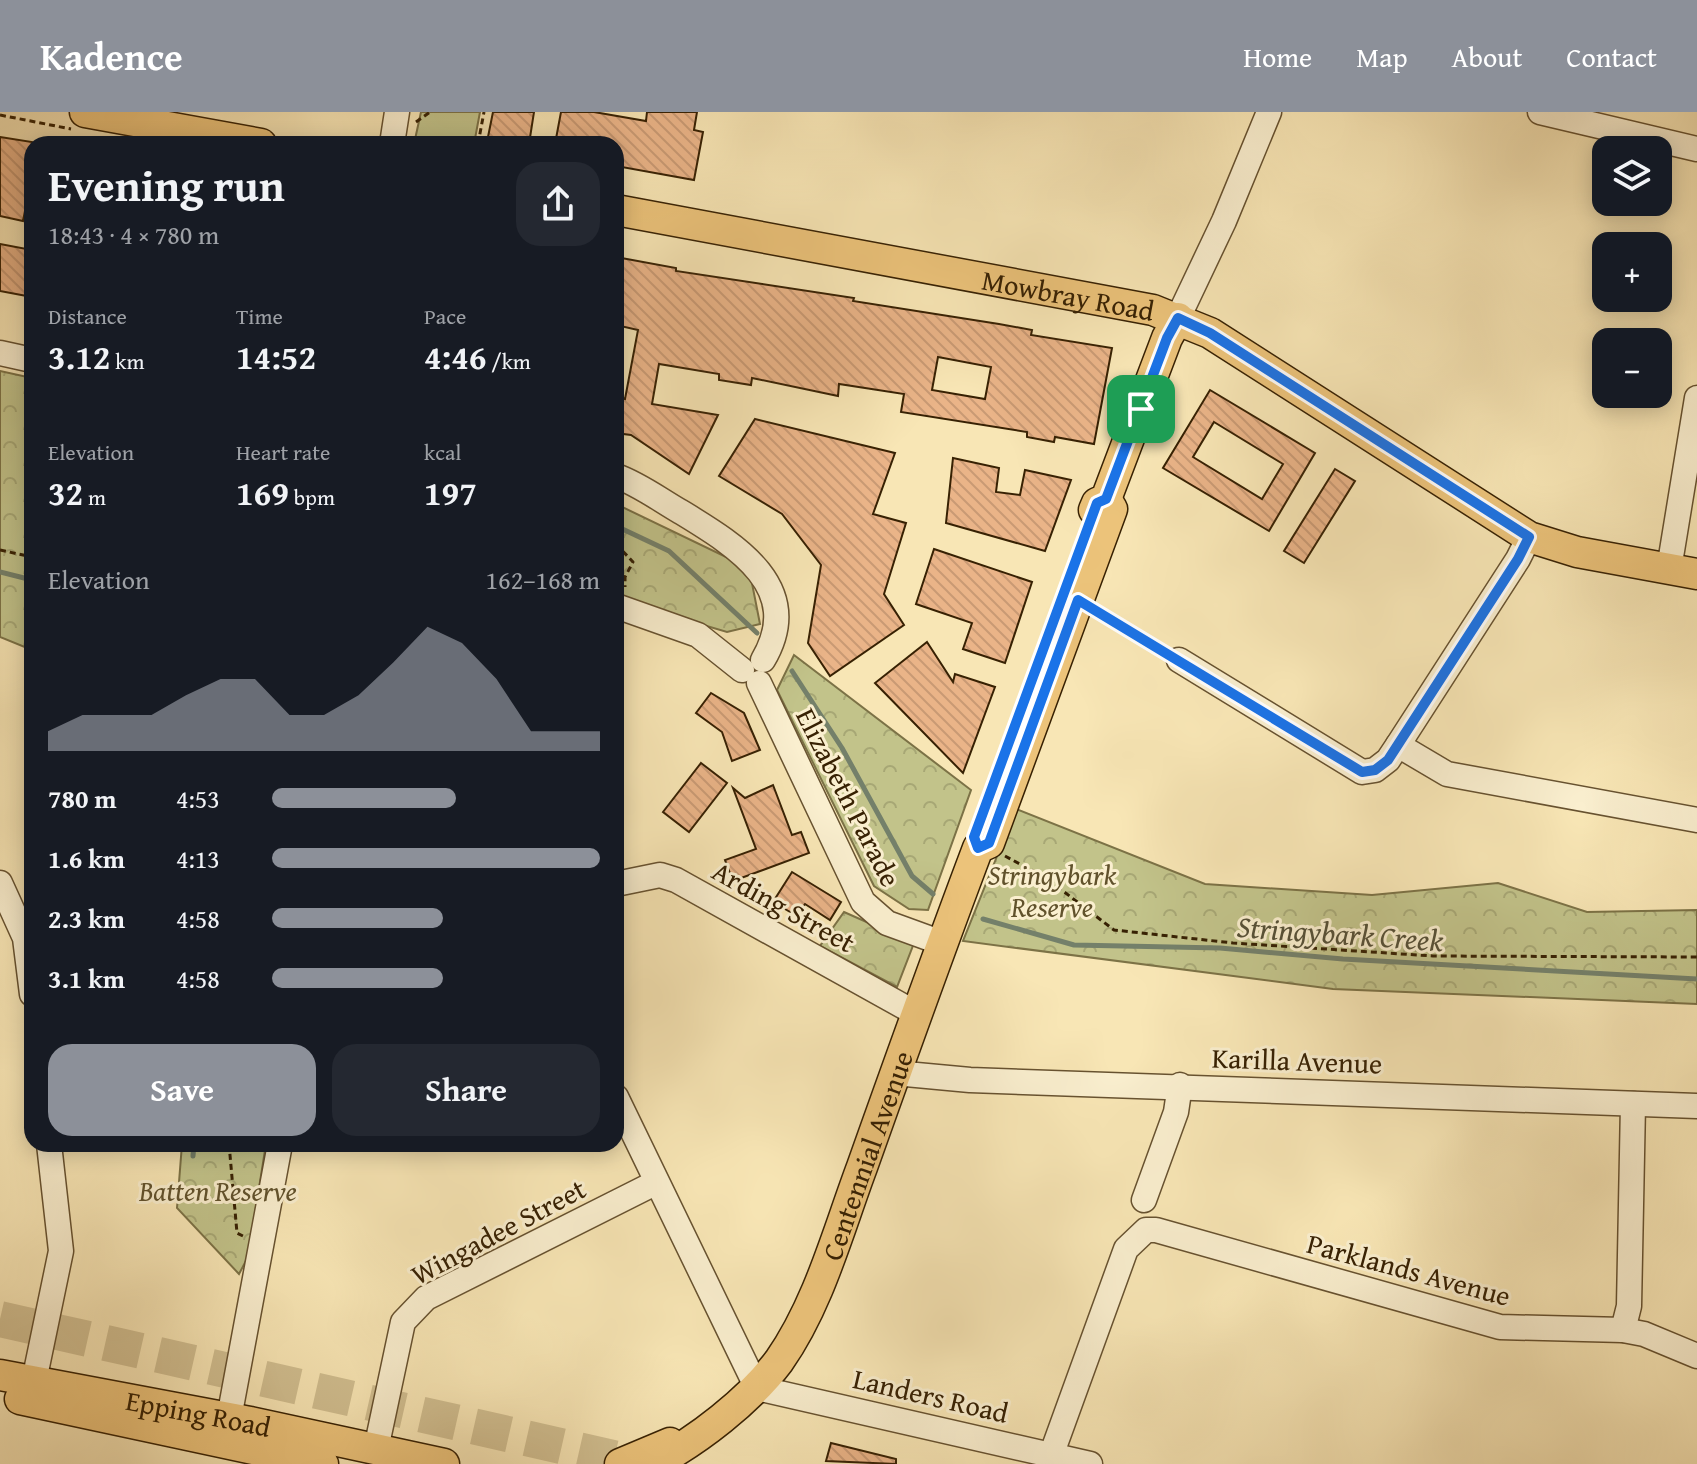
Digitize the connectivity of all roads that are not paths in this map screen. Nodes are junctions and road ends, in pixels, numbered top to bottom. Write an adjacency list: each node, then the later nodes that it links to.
1 (85, 112): 5 (main road)
2 (1269, 112): 9 (street)
3 (1540, 112): 7 (street)
4 (407, 117): 6 (street)
5 (217, 136)
6 (396, 136)
7 (1697, 149)
8 (624, 211): 9 (main road, Mowbray Road)
9 (1178, 318): 14 (main road, Centennial Avenue); 15 (main road, Mowbray Road)
10 (0, 353): 11 (street)
11 (24, 358)
12 (1697, 398): 16 (street)
13 (624, 481): 19 (street)
14 (1106, 499): 22 (main road, Centennial Avenue); 22 (main road, Centennial Avenue)
15 (1529, 537): 16 (main road, Mowbray Road); 20 (street)
16 (1683, 572)
17 (624, 609): 19 (street, Elizabeth Parade)
18 (1179, 660): 20 (street)
19 (755, 671): 26 (street, Elizabeth Parade)
20 (1398, 745): 21 (street)
21 (1697, 820)
22 (984, 846): 26 (main road, Centennial Avenue)
23 (624, 882): 27 (street, Arding Street)
24 (0, 883): 25 (street)
25 (24, 936)
26 (942, 943): 27 (main road, Centennial Avenue)
27 (917, 1014): 28 (main road, Centennial Avenue)
28 (895, 1073): 29 (street, Karilla Avenue); 41 (main road, Centennial Avenue)
29 (1180, 1085): 30 (street, Karilla Avenue); 36 (street)
30 (1633, 1104): 31 (street, Karilla Avenue); 37 (street)
31 (1697, 1106)
32 (624, 1115): 35 (street)
33 (50, 1152): 40 (street)
34 (279, 1152): 43 (street)
35 (655, 1183): 41 (street); 45 (street, Wingadee Street)
36 (1144, 1200)
37 (1634, 1332): 38 (street, Parklands Avenue); 46 (street, Parklands Avenue)
38 (1697, 1356)
39 (0, 1375): 40 (main road, Epping Road)
40 (34, 1381): 43 (main road, Epping Road)
41 (757, 1388): 44 (main road, Centennial Avenue); 46 (street, Landers Road)
42 (0, 1395): 47 (main road, Epping Road)
43 (229, 1418): 45 (main road, Epping Road)
44 (703, 1430): 49 (main road, Centennial Avenue); 50 (main road, Centennial Avenue)
45 (376, 1449): 48 (main road, Epping Road)
46 (1052, 1453): 51 (street, Landers Road)
47 (323, 1464)
48 (444, 1464)
49 (620, 1464)
50 (653, 1464)
51 (1090, 1464)

